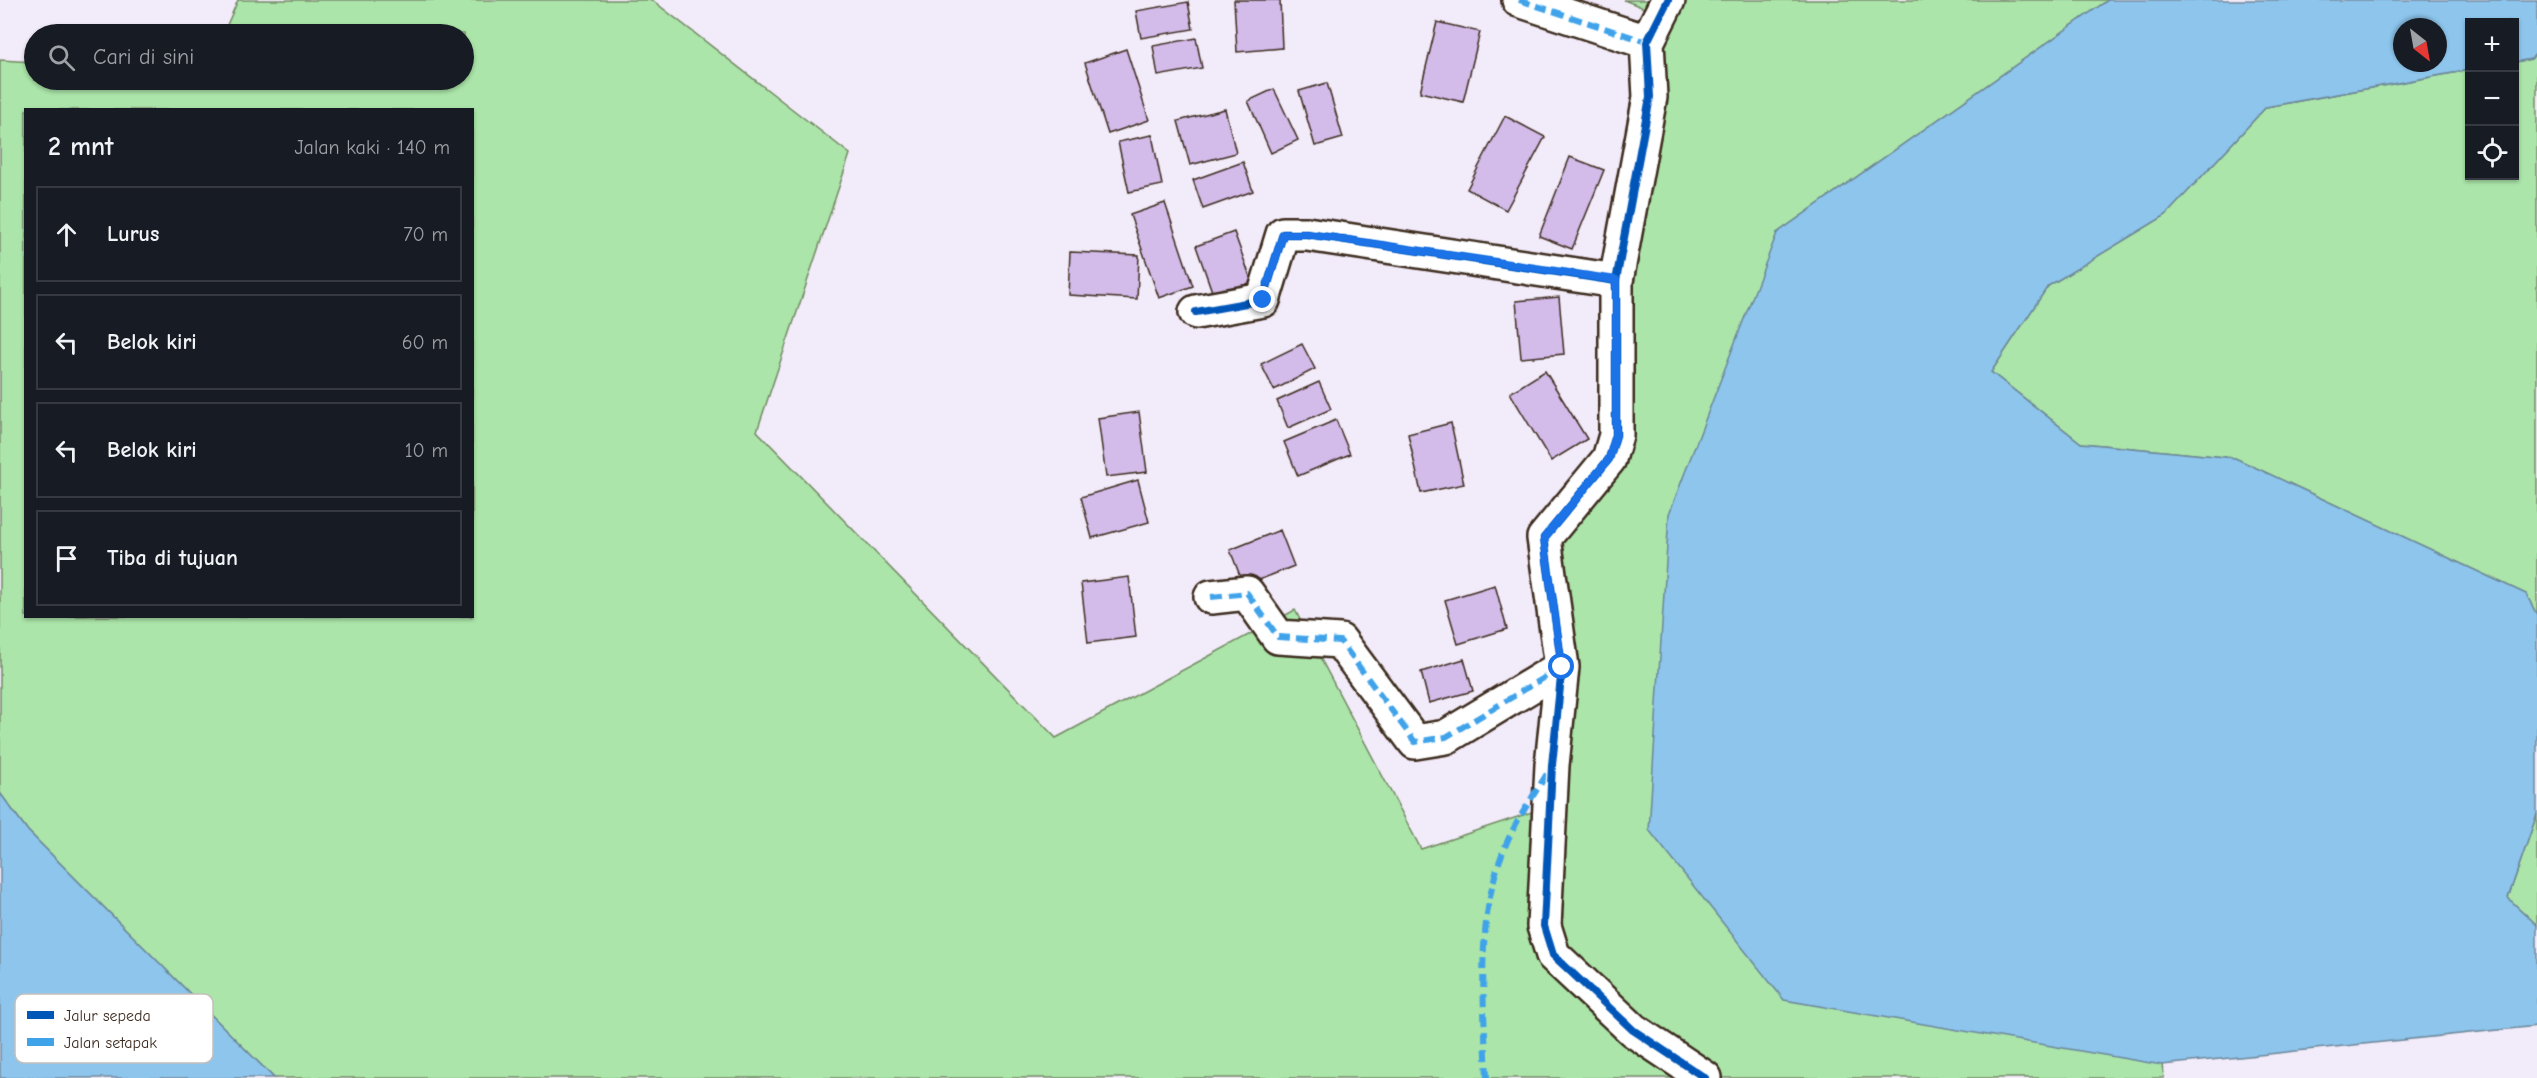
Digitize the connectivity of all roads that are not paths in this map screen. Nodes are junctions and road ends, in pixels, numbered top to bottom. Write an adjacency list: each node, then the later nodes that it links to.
1 (1519, 0): 3 (street)
2 (1668, 0): 3 (street)
3 (1647, 42): 4 (street)
4 (1616, 280): 5 (street); 7 (street)
5 (1196, 312)
6 (1211, 597): 7 (street)
7 (1562, 667): 8 (street)
8 (1705, 1078)

